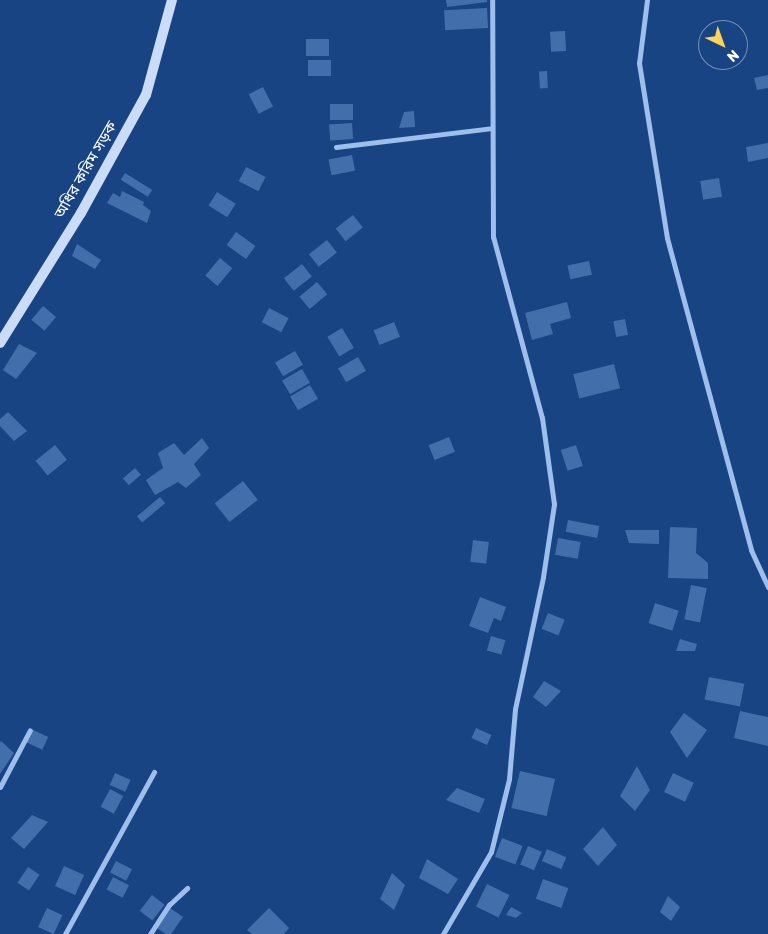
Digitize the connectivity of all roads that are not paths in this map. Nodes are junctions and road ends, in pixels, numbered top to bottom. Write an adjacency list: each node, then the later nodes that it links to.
1 (172, 0): 6 (main road, অধির করিম সড়ক)
2 (492, 0): 4 (street)
3 (647, 0): 7 (street)
4 (492, 128): 5 (street); 14 (street)
5 (336, 147)
6 (0, 343)
7 (768, 587)
8 (30, 730): 10 (street)
9 (154, 772): 12 (street)
10 (0, 786)
11 (187, 888): 13 (street)
12 (65, 934)
13 (150, 934)
14 (442, 934)

